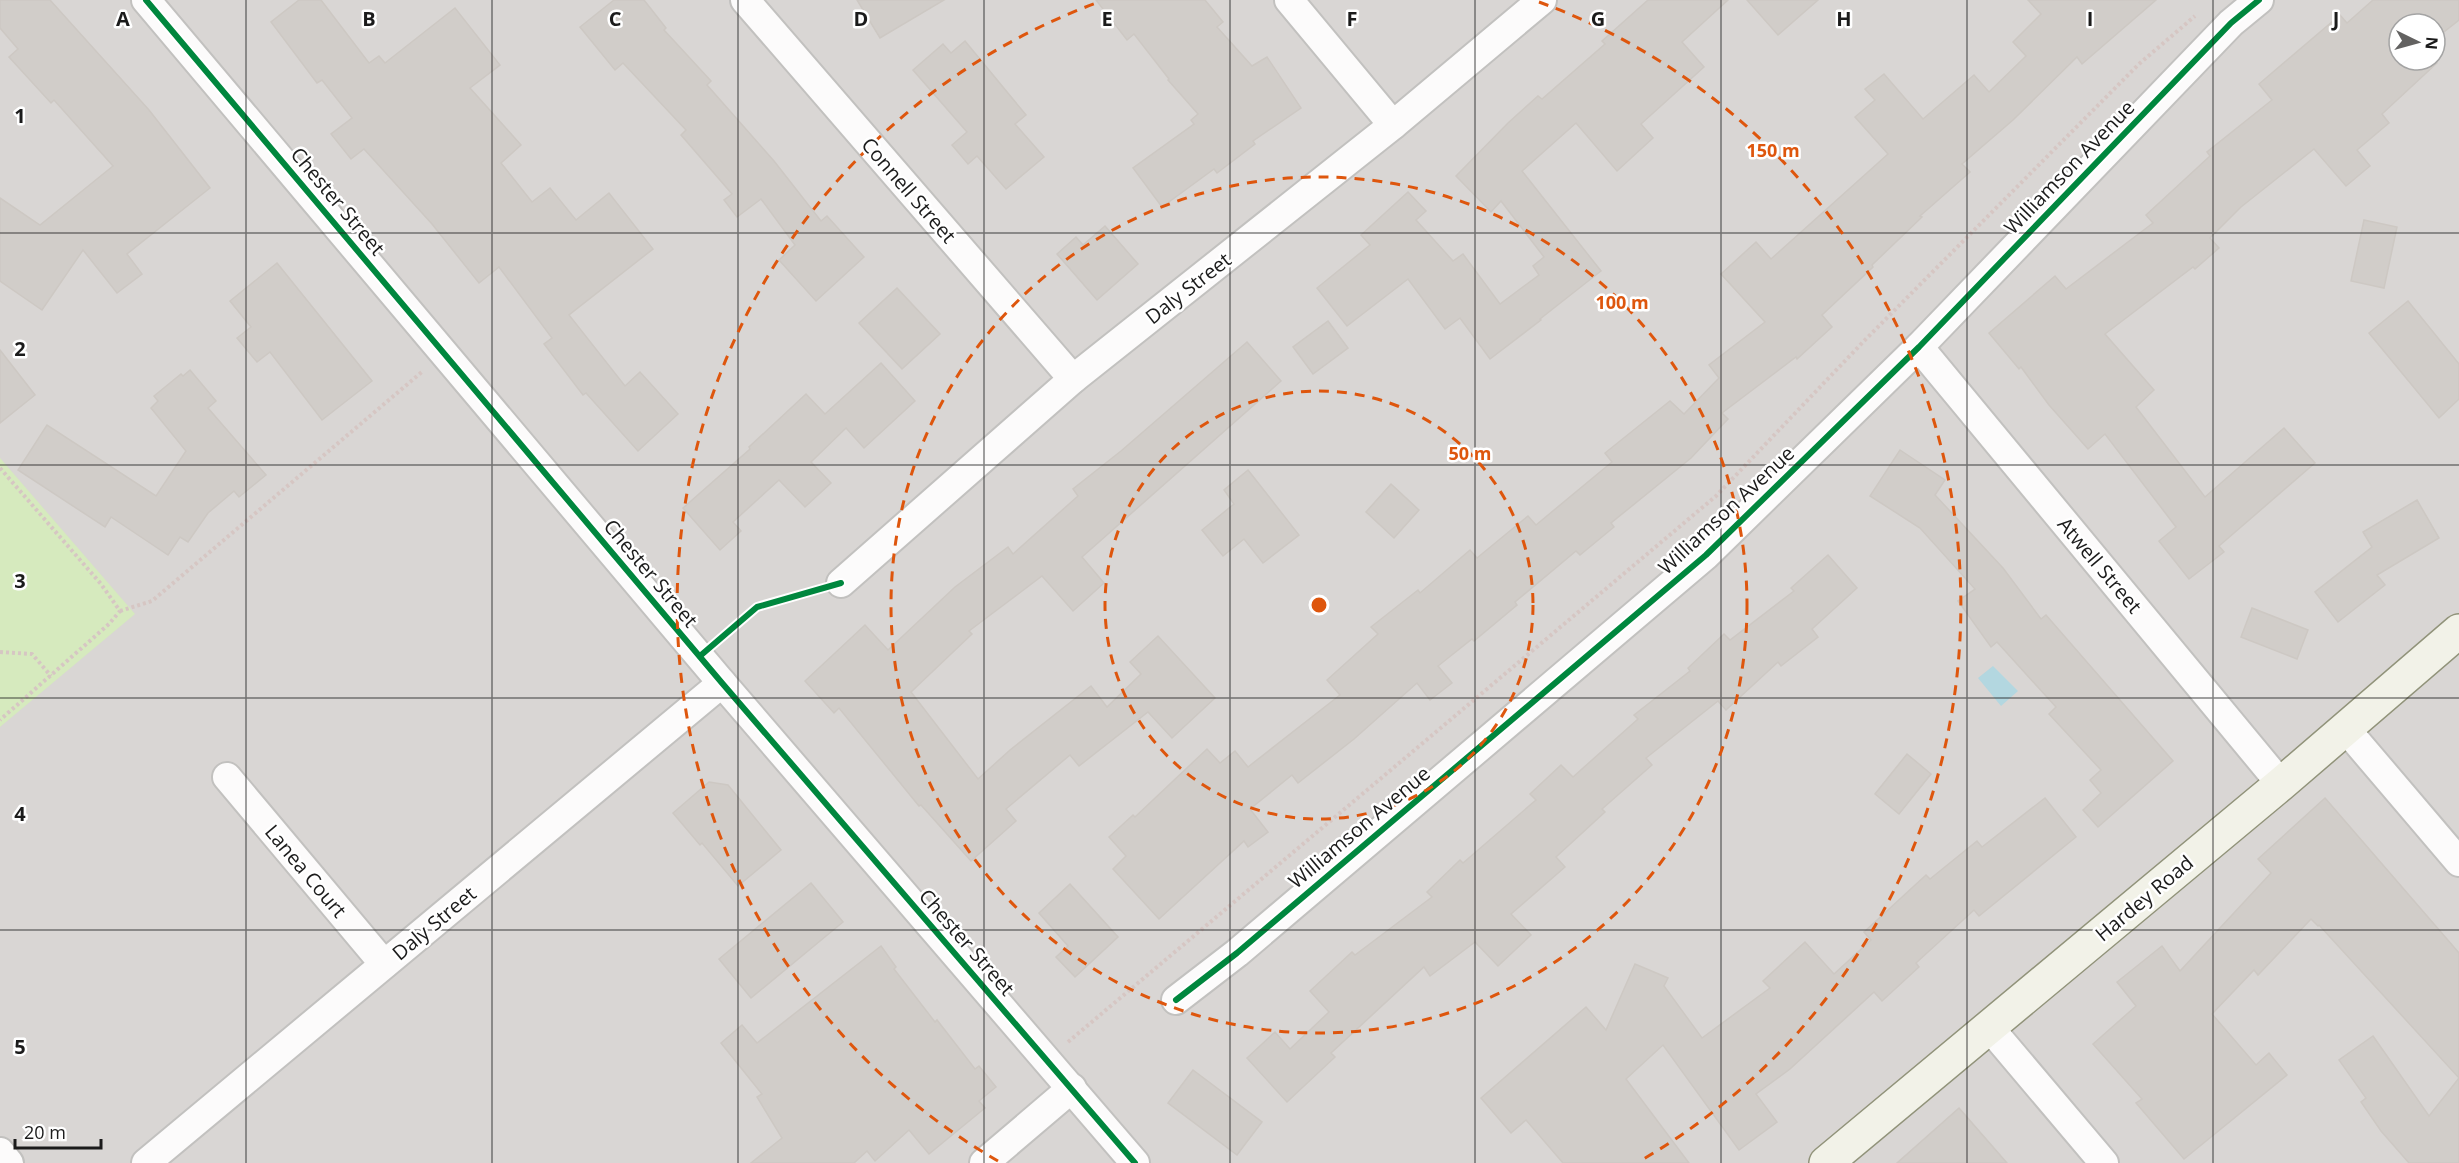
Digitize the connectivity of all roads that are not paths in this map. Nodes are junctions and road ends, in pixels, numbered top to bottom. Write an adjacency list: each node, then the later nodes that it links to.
1 (147, 0): 11 (street, Chester Street)
2 (746, 0): 8 (street, Connell Street)
3 (1289, 0): 6 (street)
4 (1542, 0): 6 (street, Daly Street)
5 (2259, 0): 7 (street, Williamson Avenue)
6 (1393, 124): 8 (street, Daly Street)
7 (1919, 347): 14 (street, Atwell Street); 17 (street, Williamson Avenue)
8 (1073, 379): 9 (street, Daly Street)
9 (841, 583)
10 (2459, 631): 12 (main road, Hardey Road)
11 (722, 683): 16 (street, Daly Street); 19 (street, Chester Street)
12 (2345, 728): 14 (main road, Hardey Road); 15 (street)
13 (227, 777): 16 (street, Lanea Court)
14 (2281, 784): 18 (main road, Hardey Road)
15 (2459, 862)
16 (384, 964): 22 (street, Daly Street)
17 (1176, 1000)
18 (1989, 1027): 25 (main road, Hardey Road); 26 (street)
19 (1072, 1088): 23 (street); 24 (street, Chester Street)
20 (0, 1152): 21 (street)
21 (9, 1163)
22 (146, 1163)
23 (984, 1163)
24 (1135, 1163)
25 (1826, 1163)
26 (2104, 1163)

